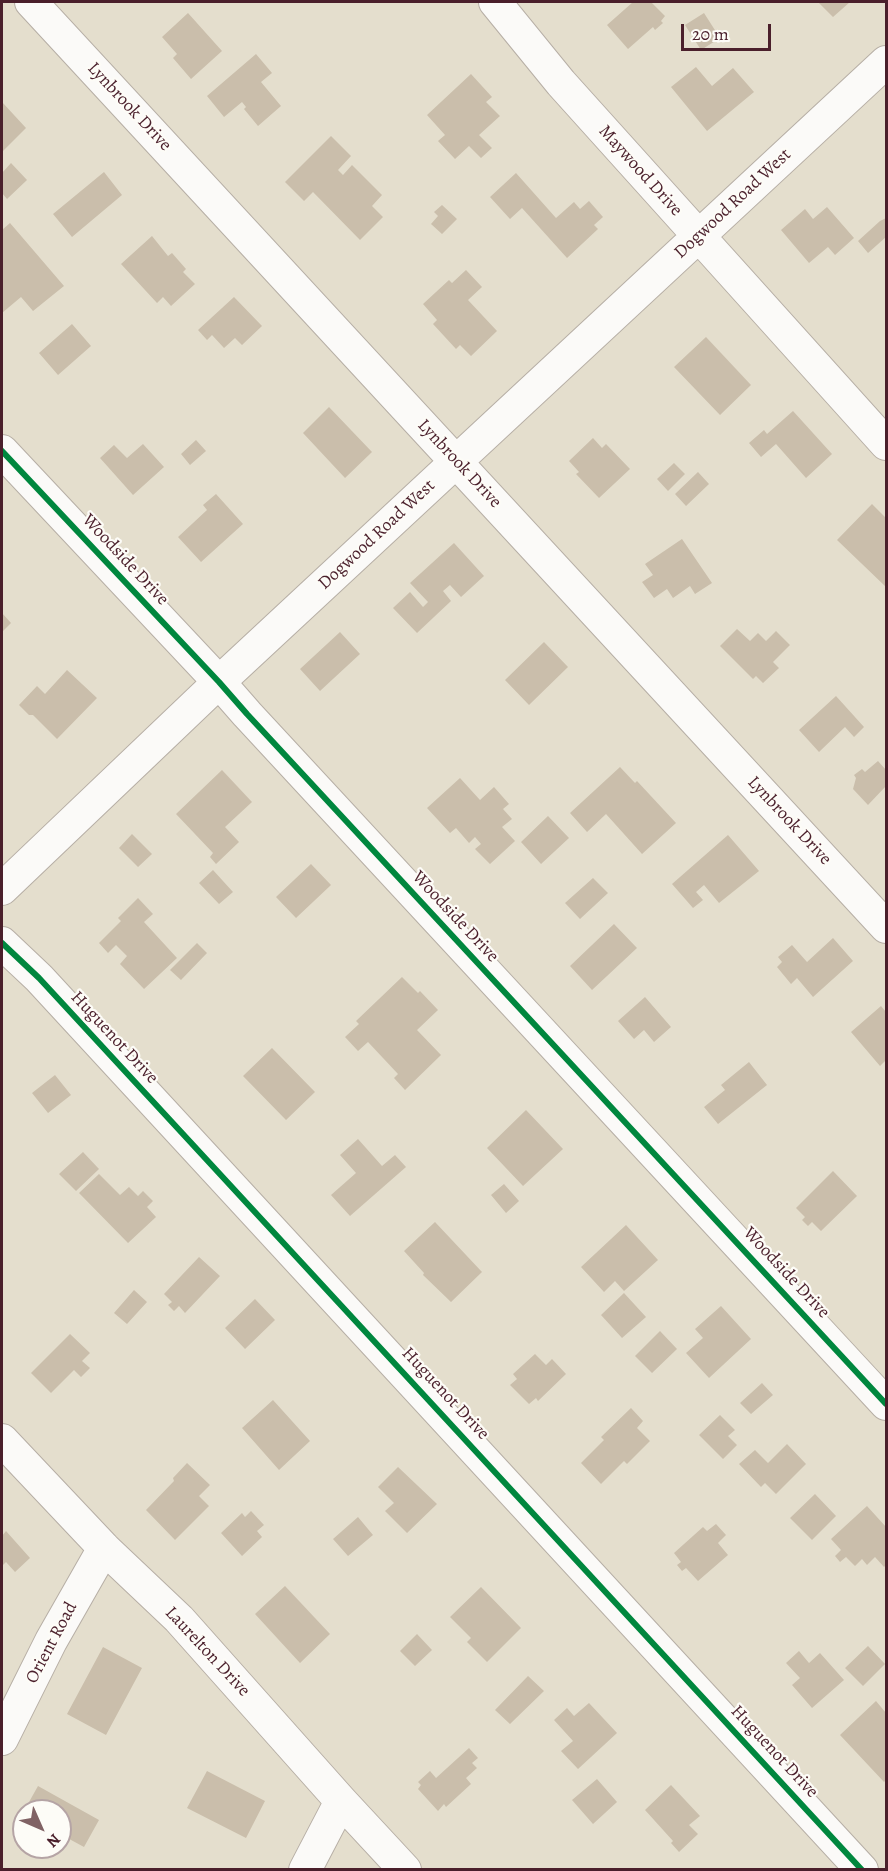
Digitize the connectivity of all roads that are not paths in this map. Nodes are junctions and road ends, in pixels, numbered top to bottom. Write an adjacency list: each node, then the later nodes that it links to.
1 (31, 2): 7 (street, Lynbrook Drive)
2 (495, 2): 4 (street, Maywood Drive)
3 (886, 62): 4 (street, Dogwood Road West)
4 (698, 236): 5 (street, Maywood Drive); 7 (street, Dogwood Road West)
5 (886, 444)
6 (2, 451): 8 (street, Woodside Drive)
7 (456, 461): 8 (street, Dogwood Road West); 10 (street, Lynbrook Drive)
8 (219, 682): 9 (street, Dogwood Road West); 12 (street, Woodside Drive)
9 (2, 889)
10 (886, 927)
11 (2, 944): 19 (street, Huguenot Drive)
12 (886, 1404)
13 (2, 1440): 14 (street, Laurelton Drive)
14 (104, 1548): 15 (street, Orient Road); 16 (street, Laurelton Drive)
15 (2, 1739)
16 (341, 1801): 17 (street); 18 (street, Laurelton Drive)
17 (305, 1869)
18 (405, 1869)
19 (862, 1869)

